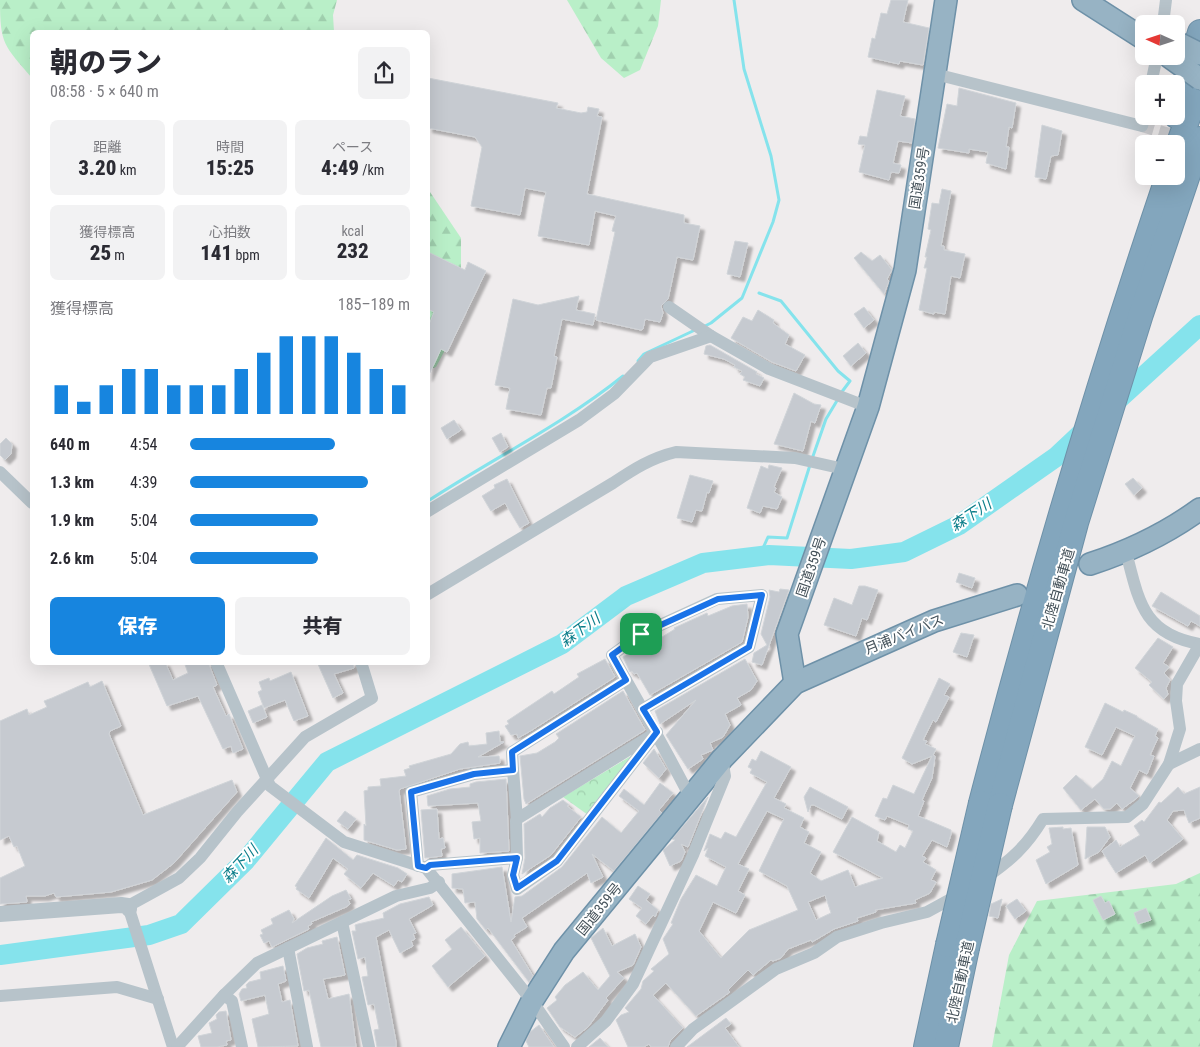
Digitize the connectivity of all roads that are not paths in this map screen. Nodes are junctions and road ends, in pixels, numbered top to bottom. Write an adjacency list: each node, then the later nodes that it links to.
1 (946, 0): 15 (highway, 国道359号)
2 (1083, 0): 9 (highway)
3 (1090, 0): 6 (highway); 7 (highway)
4 (1166, 0): 5 (street)
5 (1164, 15)
6 (1135, 22)
7 (1135, 27)
8 (1200, 32): 17 (highway)
9 (1135, 33)
10 (1185, 53): 11 (highway, bridge)
11 (1200, 54)
12 (1185, 59): 14 (highway)
13 (1183, 65): 16 (highway, bridge)
14 (1200, 66)
15 (935, 74): 18 (street); 28 (highway, 国道359号)
16 (1200, 81): 19 (highway)
17 (1185, 84)
18 (1135, 124)
19 (1181, 135)
20 (1200, 139): 24 (highway, 北陸自動車道)
21 (1200, 154): 24 (highway)
22 (1157, 185): 26 (highway)
23 (1166, 185): 26 (highway, 北陸自動車道)
24 (1153, 278): 26 (highway, 北陸自動車道)
25 (669, 307): 27 (street)
26 (1130, 318): 58 (highway, 北陸自動車道, bridge)
27 (708, 334): 28 (street); 33 (street)
28 (868, 406): 29 (highway, 国道359号)
29 (844, 469): 36 (street); 42 (highway, 国道359号)
30 (0, 472): 31 (street)
31 (30, 501)
32 (1200, 509): 34 (highway)
33 (430, 510)
34 (1126, 552): 35 (highway); 38 (street)
35 (1090, 564)
36 (430, 593)
37 (1017, 595): 42 (highway, 月浦バイパス)
38 (1200, 644): 47 (street)
39 (217, 665): 49 (street)
40 (362, 665): 49 (street)
41 (626, 680): 43 (street); 43 (street); 48 (street)
42 (795, 683): 46 (highway, 国道359号)
43 (643, 709): 44 (street)
44 (657, 732): 50 (street); 51 (street); 52 (street)
45 (1200, 748): 47 (street)
46 (722, 760): 50 (highway, 国道359号); 70 (street)
47 (1169, 764): 71 (street)
48 (513, 770): 51 (street); 53 (street)
49 (269, 782): 53 (street); 55 (street)
50 (690, 797): 63 (highway, 国道359号)
51 (517, 819): 52 (street)
52 (517, 858): 53 (street)
53 (422, 867): 54 (street)
54 (438, 882): 57 (street); 63 (street)
55 (128, 907): 56 (street); 62 (street)
56 (0, 914)
57 (342, 922): 59 (street); 67 (street)
58 (957, 947): 72 (highway, 北陸自動車道); 73 (highway, 北陸自動車道)
59 (288, 948): 60 (street); 66 (street)
60 (224, 994): 64 (street); 65 (street)
61 (0, 996): 62 (street)
62 (158, 999): 64 (street)
63 (532, 1001): 68 (highway, 国道359号); 69 (street)
64 (175, 1047)
65 (242, 1047)
66 (308, 1047)
67 (369, 1047)
68 (509, 1047)
69 (564, 1047)
70 (577, 1047)
71 (676, 1047)
72 (926, 1047)
73 (946, 1047)

